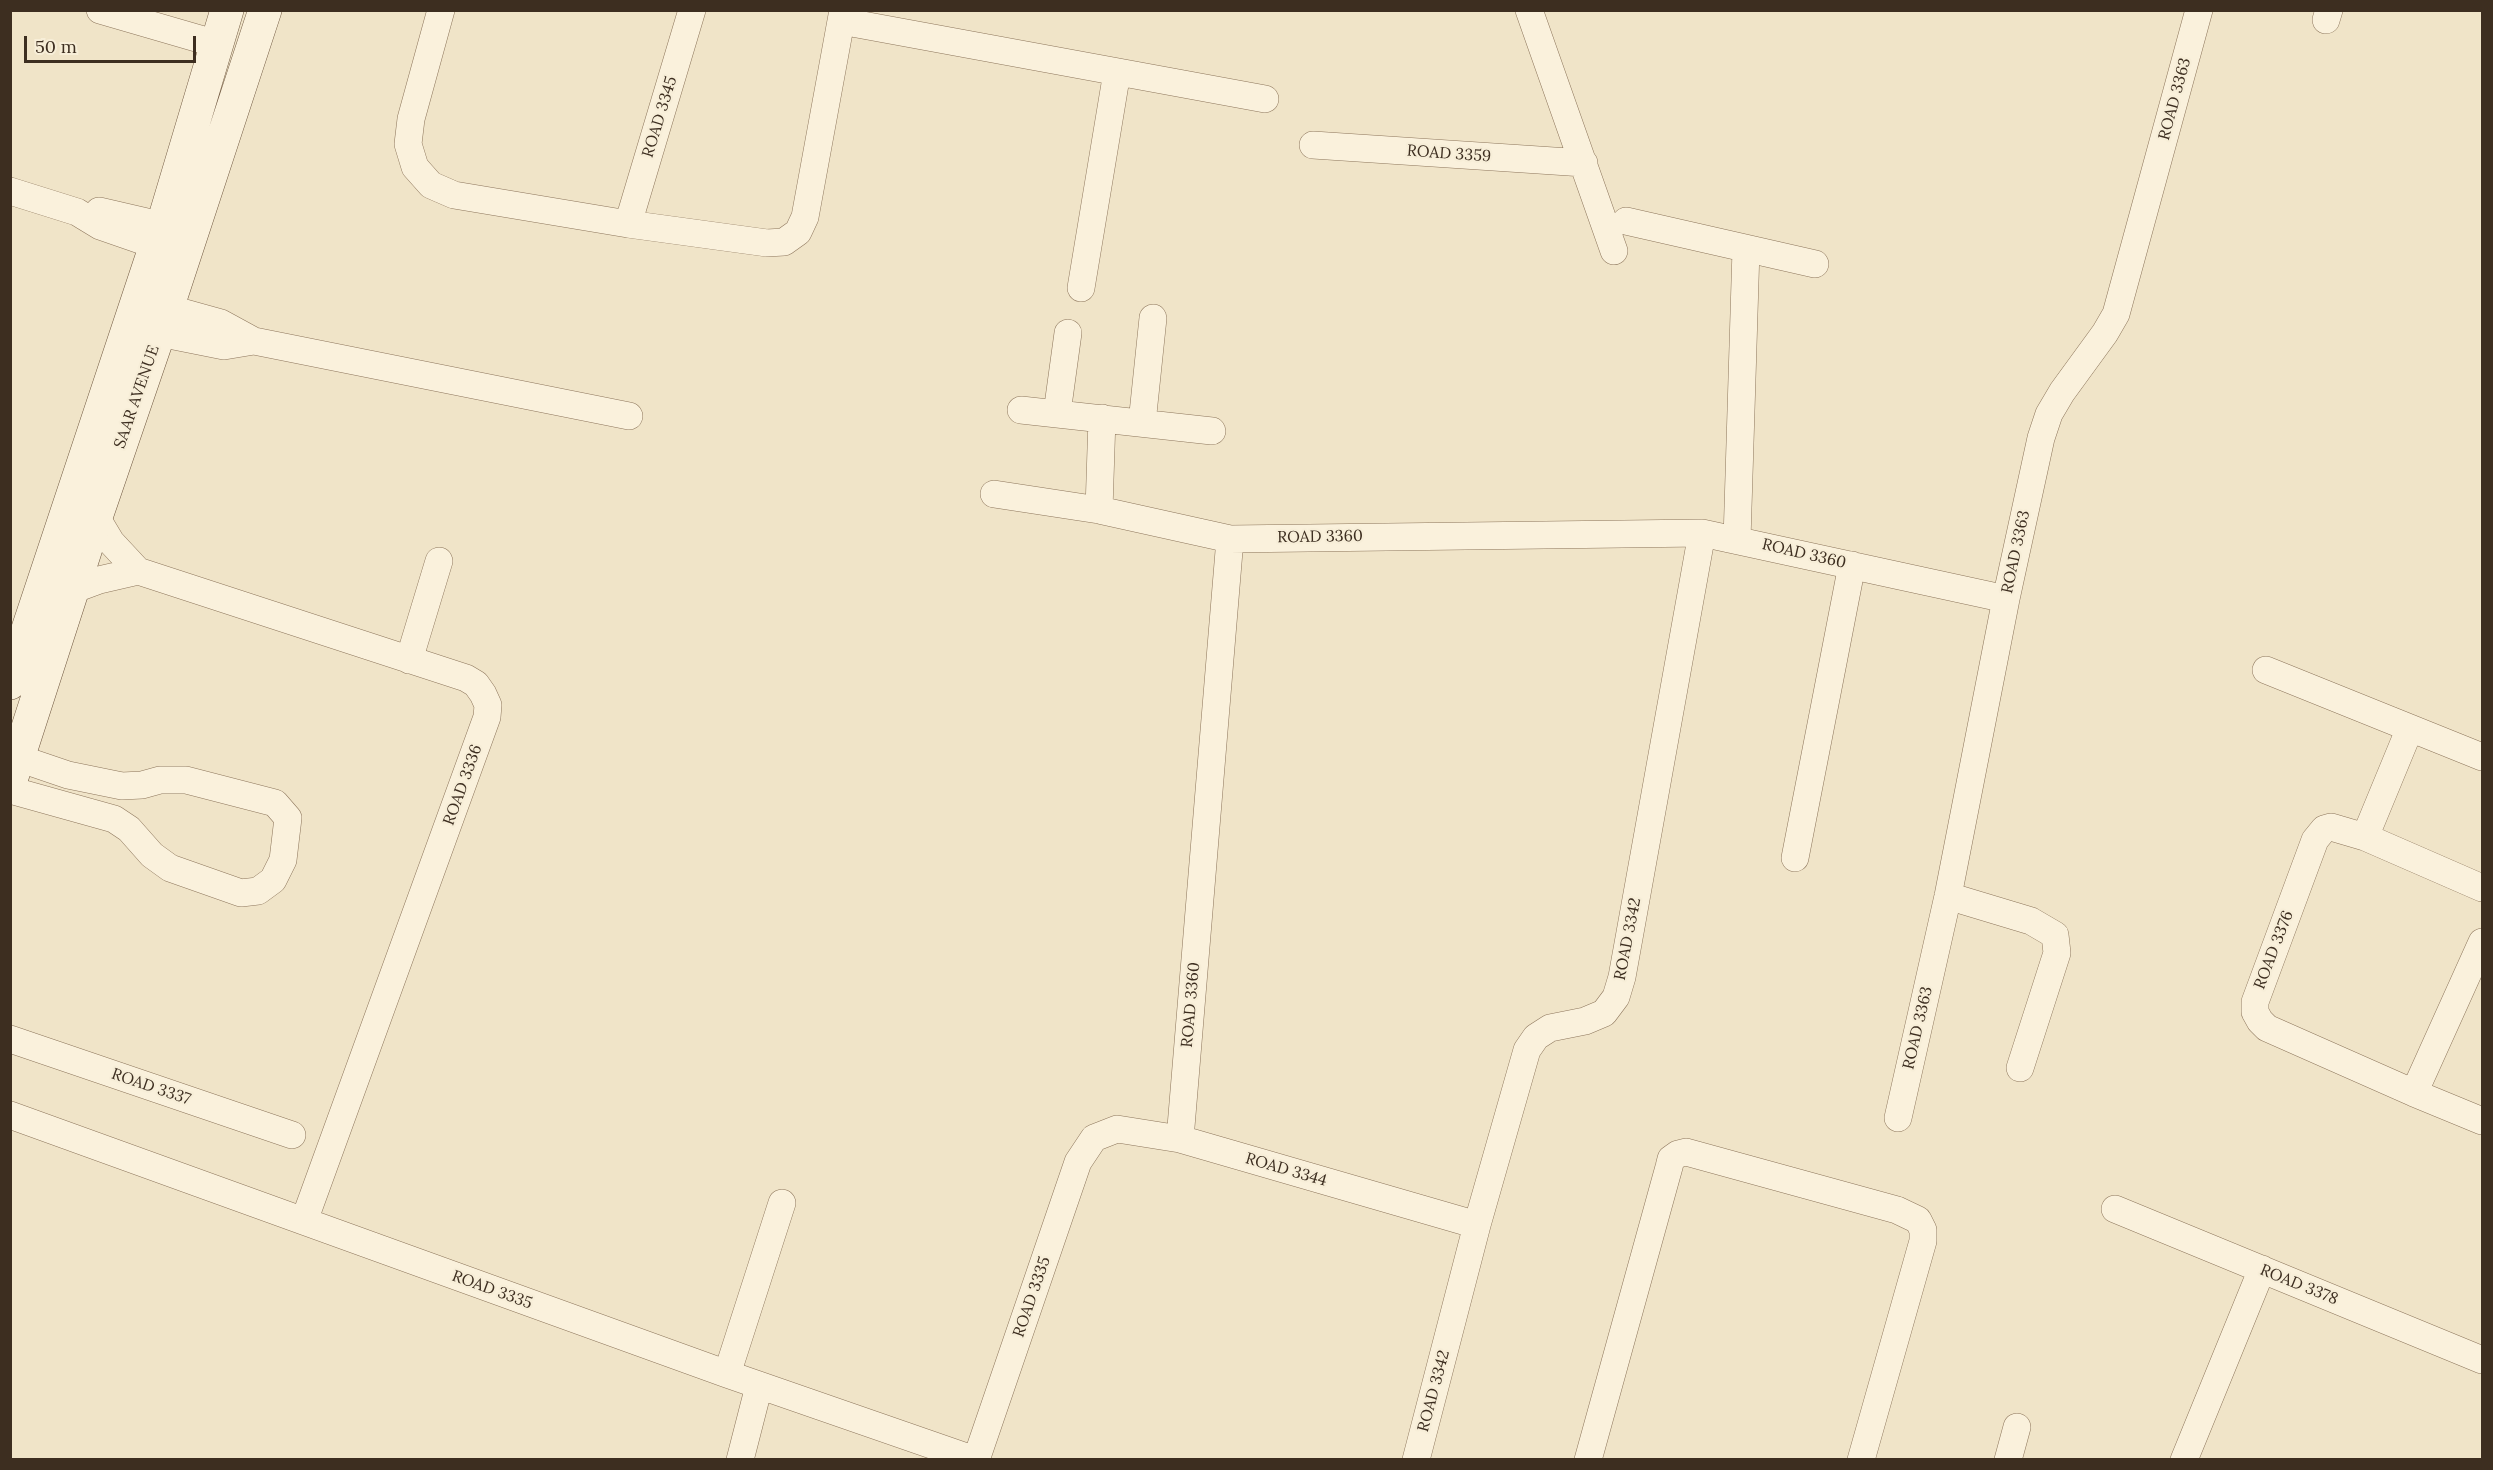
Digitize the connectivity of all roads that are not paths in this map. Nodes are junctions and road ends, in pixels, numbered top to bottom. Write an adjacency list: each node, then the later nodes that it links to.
1 (100, 10): 9 (street)
2 (227, 10): 9 (street, SAAR AVENUE)
3 (265, 10): 17 (street, SAAR AVENUE)
4 (441, 10): 16 (street)
5 (692, 10): 16 (street, ROAD 3345)
6 (1529, 10): 13 (street)
7 (2199, 10): 41 (street, ROAD 3363)
8 (842, 16): 10 (street); 16 (street)
9 (217, 44): 17 (street, SAAR AVENUE)
10 (1117, 72): 11 (street); 21 (street)
11 (1264, 99)
12 (1313, 146): 13 (street, ROAD 3359)
13 (1584, 163): 19 (street)
14 (10, 191): 17 (street)
15 (1626, 221): 18 (street)
16 (628, 224)
17 (174, 240): 23 (street, SAAR AVENUE); 44 (street, SAAR AVENUE)
18 (1746, 249): 20 (street); 36 (street)
19 (1614, 251)
20 (1815, 264)
21 (1081, 288)
22 (1152, 318): 29 (street)
23 (163, 320): 27 (street); 33 (street, SAAR AVENUE)
24 (1068, 333): 26 (street)
25 (1021, 410): 26 (street)
26 (1057, 413): 28 (street)
27 (629, 416)
28 (1102, 418): 29 (street); 32 (street)
29 (1143, 423): 30 (street)
30 (1212, 431)
31 (994, 494): 32 (street)
32 (1099, 510): 35 (street)
33 (96, 517): 39 (street, ROAD 3336); 40 (street, SAAR AVENUE)
34 (1702, 533): 35 (street, ROAD 3360); 36 (street, ROAD 3360); 66 (street, ROAD 3342)
35 (1230, 538): 62 (street, ROAD 3360)
36 (1737, 540): 38 (street, ROAD 3360)
37 (439, 561): 42 (street)
38 (1852, 566): 41 (street, ROAD 3360); 50 (street)
39 (138, 571): 40 (street); 42 (street, ROAD 3336)
40 (72, 590): 47 (street, SAAR AVENUE)
41 (2006, 599): 52 (street, ROAD 3363)
42 (409, 660): 65 (street, ROAD 3336)
43 (2266, 670): 45 (street)
44 (10, 682)
45 (2410, 728): 46 (street); 49 (street)
46 (2482, 757)
47 (14, 770): 48 (street)
48 (10, 790)
49 (2365, 837): 51 (street, ROAD 3376); 56 (street, ROAD 3376)
50 (1795, 858)
51 (2482, 888)
52 (1948, 896): 55 (street); 58 (street, ROAD 3363)
53 (2482, 942): 56 (street)
54 (10, 1039): 60 (street, ROAD 3337)
55 (2020, 1068)
56 (2414, 1093): 59 (street, ROAD 3376)
57 (10, 1115): 65 (street, ROAD 3335)
58 (1898, 1118)
59 (2482, 1121)
60 (292, 1135)
61 (1094, 1138): 62 (street, ROAD 3344); 74 (street, ROAD 3335)
62 (1180, 1139): 66 (street, ROAD 3344)
63 (782, 1203): 69 (street)
64 (2115, 1209): 67 (street, ROAD 3378)
65 (304, 1221): 69 (street, ROAD 3335)
66 (1478, 1225): 75 (street, ROAD 3342)
67 (2262, 1269): 68 (street, ROAD 3378); 79 (street)
68 (2482, 1360)
69 (727, 1374): 70 (street, ROAD 3335)
70 (759, 1386): 72 (street, ROAD 3335); 73 (street)
71 (2017, 1427): 78 (street)
72 (922, 1451): 74 (street, ROAD 3335)
73 (740, 1460)
74 (976, 1460)
75 (1416, 1460)
76 (1588, 1460): 77 (street)
77 (1861, 1460)
78 (2008, 1460)
79 (2184, 1460)

